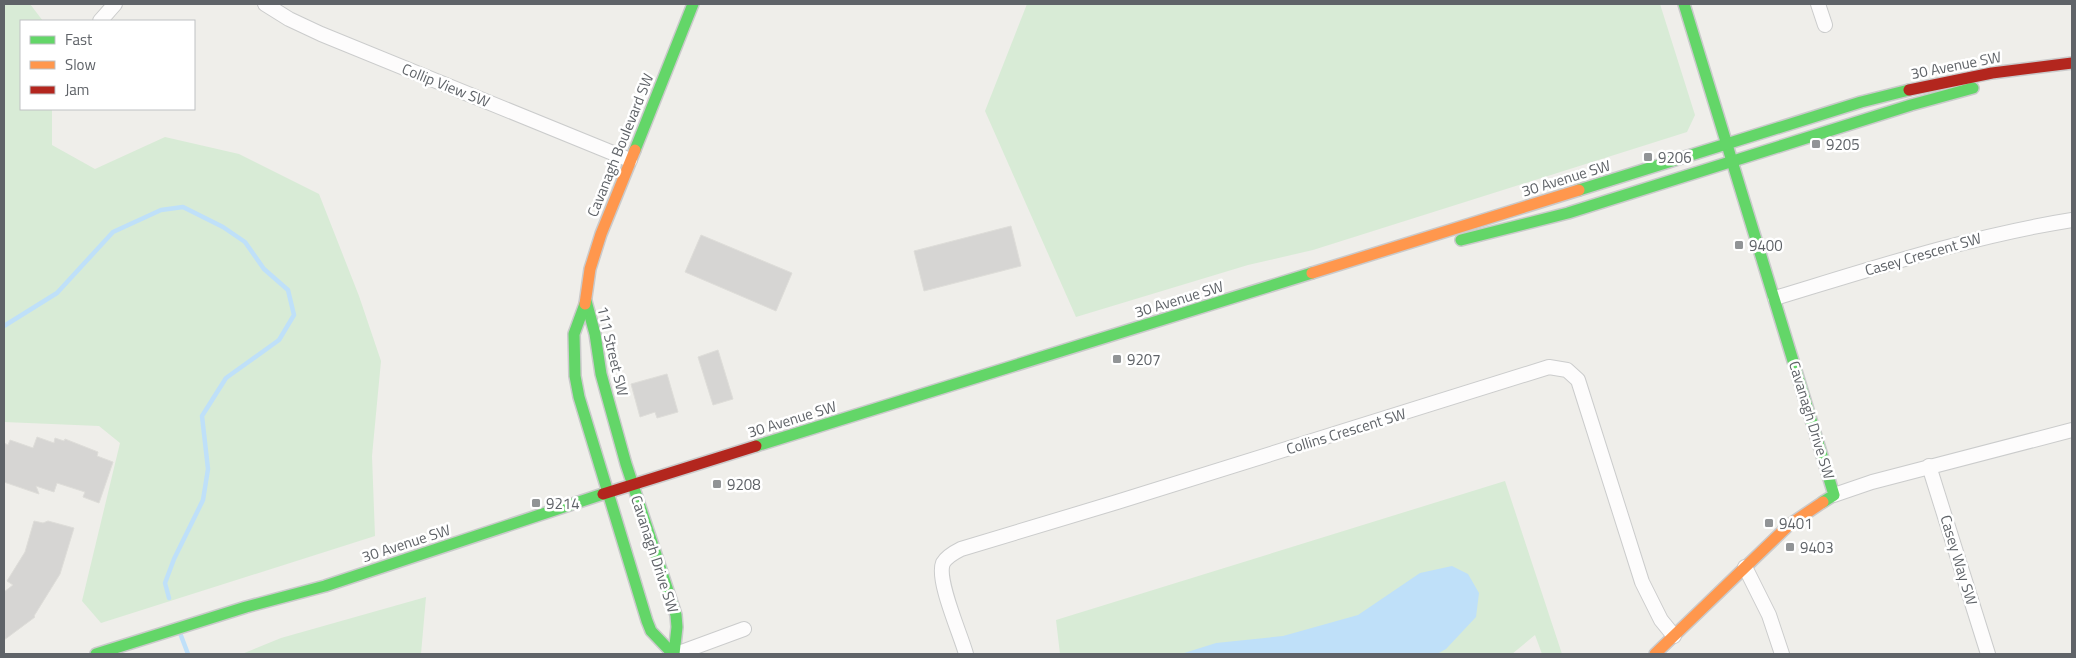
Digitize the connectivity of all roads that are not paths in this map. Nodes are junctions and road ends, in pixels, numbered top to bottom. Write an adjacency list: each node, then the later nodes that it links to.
1 (115, 4): 6 (street)
2 (265, 4): 11 (street, Collip View SW)
3 (693, 4): 11 (main road, Cavanagh Boulevard SW)
4 (1684, 4): 10 (main road, Cavanagh Drive SW)
5 (1818, 4): 7 (street)
6 (101, 20)
7 (1825, 26)
8 (2072, 63): 9 (main road, 30 Avenue SW)
9 (2048, 64): 10 (main road, 30 Avenue SW); 12 (main road, 30 Avenue SW)
10 (1727, 144): 12 (main road, Cavanagh Drive SW); 19 (main road, 30 Avenue SW)
11 (630, 160): 16 (main road, Cavanagh Boulevard SW)
12 (1732, 160): 14 (main road, 30 Avenue SW); 15 (main road, Cavanagh Drive SW)
13 (2072, 220): 15 (street, Casey Crescent SW)
14 (1451, 243)
15 (1775, 298): 21 (main road, Cavanagh Drive SW)
16 (586, 301): 19 (main road, 111 Street SW); 20 (main road, 111 Street SW)
17 (2072, 430): 18 (street)
18 (1930, 466): 21 (street); 34 (street, Casey Way SW)
19 (632, 484): 20 (main road, 30 Avenue SW); 22 (main road, Cavanagh Drive SW)
20 (608, 492): 22 (main road, Cavanagh Drive SW); 26 (main road, 30 Avenue SW)
21 (1834, 495): 25 (main road, Cavanagh Drive SW)
22 (629, 499): 23 (main road); 30 (main road, Cavanagh Drive SW); 30 (main road, Cavanagh Drive SW)
23 (598, 509)
24 (561, 520): 26 (main road, 30 Avenue SW)
25 (1745, 567): 28 (main road, Cavanagh Drive SW); 33 (street)
26 (325, 586): 29 (main road, 30 Avenue SW)
27 (744, 629): 30 (street)
28 (1674, 636): 31 (street, Collins Crescent SW); 32 (main road, Cavanagh Drive SW)
29 (96, 654)
30 (674, 654)
31 (966, 654)
32 (1655, 654)
33 (1782, 654)
34 (1988, 654)

